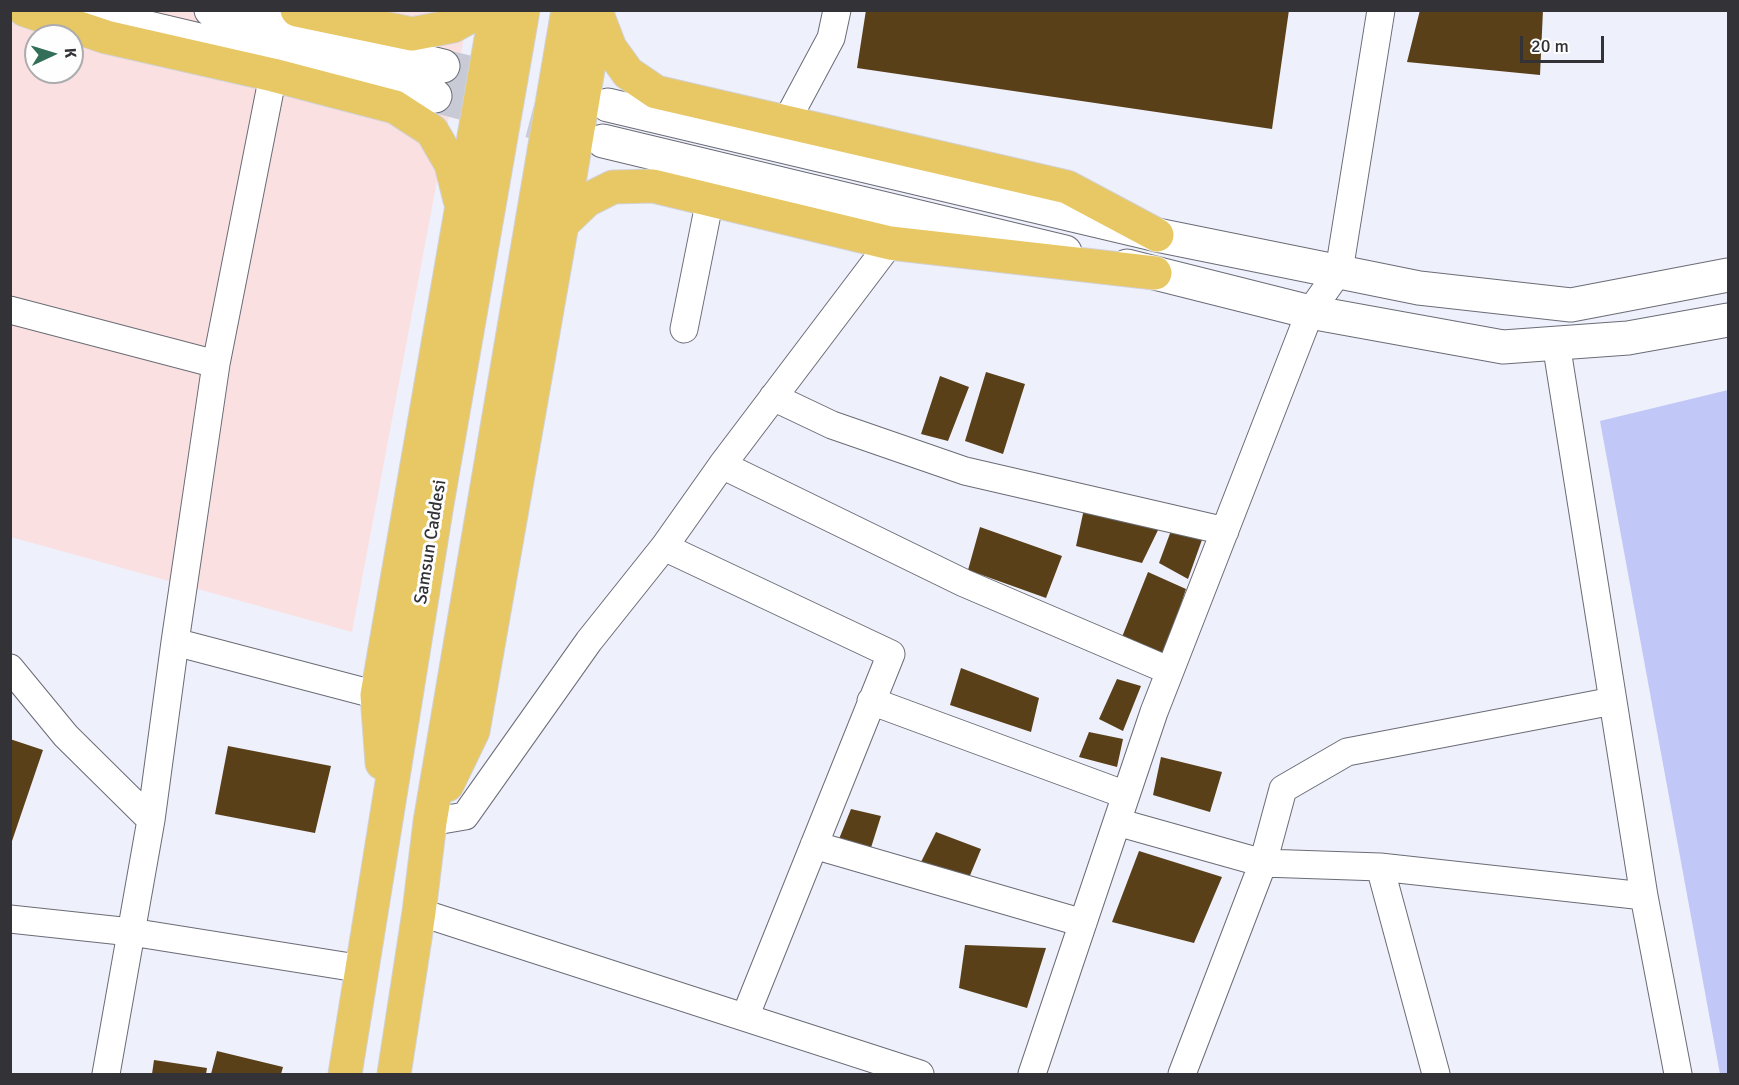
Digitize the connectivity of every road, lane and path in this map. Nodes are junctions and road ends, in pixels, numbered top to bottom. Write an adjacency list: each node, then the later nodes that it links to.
1 (25, 10): 11 (highway)
2 (74, 10): 3 (main road)
3 (211, 10)
4 (297, 10): 5 (highway)
5 (482, 10)
6 (496, 10): 16 (highway)
7 (523, 10): 43 (highway, Samsun Caddesi)
8 (837, 10): 13 (street)
9 (1381, 10): 20 (street)
10 (588, 12): 13 (highway); 17 (highway); 41 (highway)
11 (273, 75): 16 (highway); 28 (street)
12 (608, 105): 18 (main road)
13 (786, 122): 18 (highway)
14 (603, 141): 21 (main road)
15 (710, 200): 17 (highway); 19 (highway); 26 (street)
16 (462, 207): 36 (highway)
17 (562, 224): 41 (highway)
18 (1157, 235): 20 (main road)
19 (890, 243): 21 (highway); 29 (street)
20 (1339, 271): 22 (main road); 24 (street)
21 (1155, 273): 24 (main road)
22 (1728, 274)
23 (10, 310): 28 (street)
24 (1310, 312): 27 (main road); 31 (street)
25 (1728, 320): 27 (main road)
26 (684, 329)
27 (1556, 343): 38 (street)
28 (216, 364): 33 (street)
29 (773, 398): 30 (street); 31 (street)
30 (722, 465): 32 (street); 35 (street)
31 (1225, 531): 35 (street)
32 (664, 547): 37 (street); 41 (street)
33 (175, 642): 36 (street); 40 (street)
34 (10, 668): 40 (street)
35 (1170, 671): 39 (street)
36 (377, 695): 43 (highway)
37 (871, 701): 39 (street); 44 (street)
38 (1613, 701): 45 (street); 47 (street)
39 (1126, 795): 42 (street)
40 (151, 820): 51 (street)
41 (430, 822): 48 (highway)
42 (1117, 822): 45 (street); 50 (street)
43 (385, 824): 52 (highway, Samsun Caddesi)
44 (814, 845): 50 (street); 53 (street)
45 (1263, 863): 46 (street); 59 (street)
46 (1380, 867): 47 (street); 60 (street)
47 (1644, 896): 61 (street)
48 (419, 912): 53 (street); 56 (highway)
49 (10, 919): 51 (street)
50 (1083, 923): 58 (street)
51 (131, 932): 52 (street); 54 (street)
52 (363, 969): 55 (highway, Samsun Caddesi)
53 (745, 1017): 57 (street)
54 (106, 1074)
55 (345, 1074)
56 (394, 1074)
57 (920, 1074)
58 (1032, 1074)
59 (1182, 1074)
60 (1436, 1074)
61 (1678, 1074)

